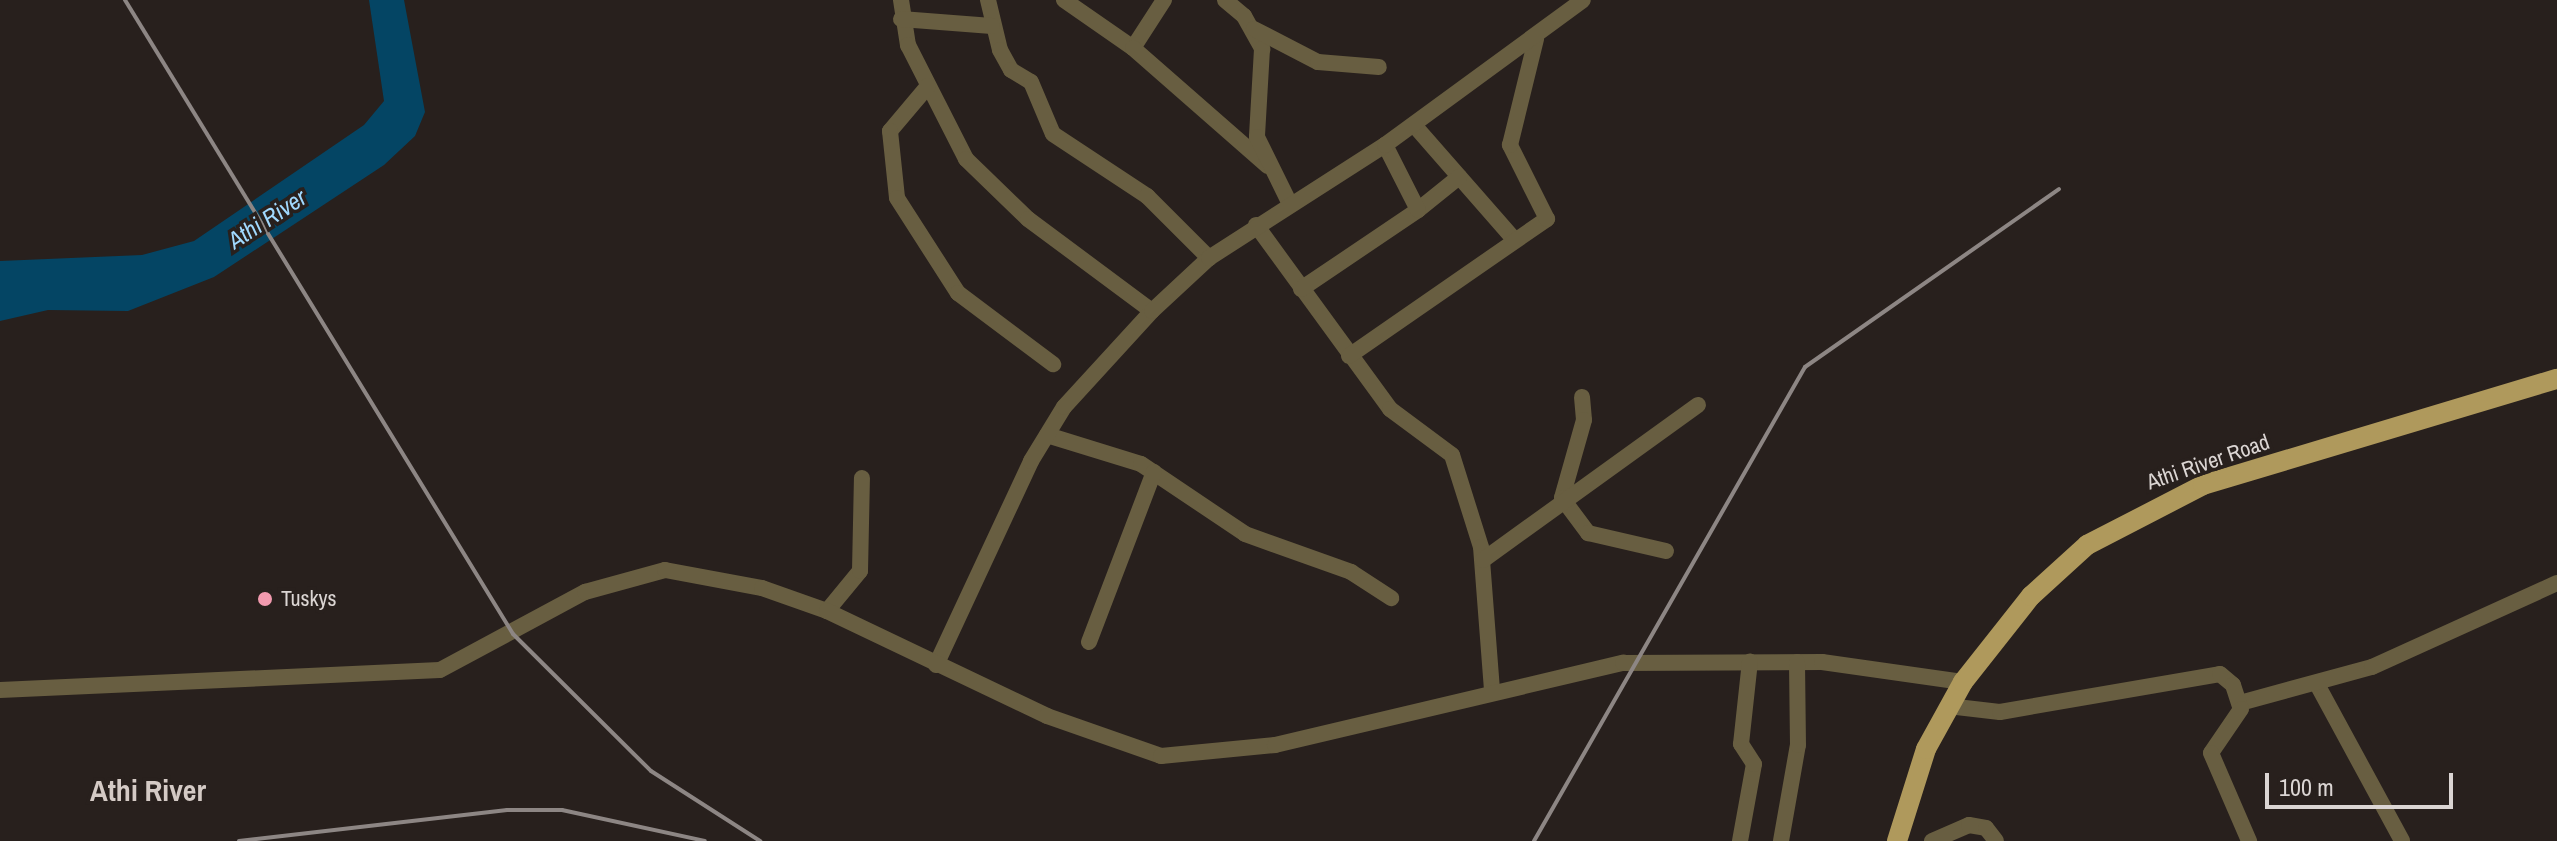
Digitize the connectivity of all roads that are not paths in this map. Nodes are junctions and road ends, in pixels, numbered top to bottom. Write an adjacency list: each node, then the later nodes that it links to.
1 (901, 0): 7 (street)
2 (988, 0): 8 (street)
3 (1064, 0): 11 (street)
4 (1164, 0): 11 (street)
5 (1583, 0): 10 (street)
6 (1231, 2): 9 (street)
7 (901, 19): 8 (street); 13 (street)
8 (992, 26): 22 (street)
9 (1254, 29): 12 (street); 16 (street)
10 (1536, 39): 14 (street); 21 (street)
11 (1133, 48): 16 (street)
12 (1379, 67)
13 (928, 86): 24 (street); 26 (street)
14 (1414, 125): 15 (street); 17 (street)
15 (1385, 145): 18 (street); 19 (street)
16 (1268, 166): 18 (street)
17 (1459, 177): 19 (street); 21 (street)
18 (1289, 202): 20 (street)
19 (1418, 210): 23 (street)
20 (1256, 225): 22 (street); 23 (street)
21 (1513, 238): 25 (street)
22 (1209, 258): 24 (street)
23 (1301, 289): 25 (street)
24 (1152, 311): 30 (street)
25 (1349, 356): 35 (street)
26 (1053, 364)
27 (2557, 379): 43 (main road, Athi River Road)
28 (1582, 397): 33 (street)
29 (1698, 405): 33 (street)
30 (1047, 435): 31 (street); 42 (street)
31 (1154, 472): 37 (street); 39 (street)
32 (862, 478): 38 (street)
33 (1562, 498): 34 (street); 35 (street)
34 (1666, 551)
35 (1483, 560): 45 (street)
36 (2557, 583): 44 (street)
37 (1391, 598)
38 (827, 611): 42 (street); 46 (street)
39 (1089, 642)
40 (1750, 661): 41 (street); 45 (street); 49 (street)
41 (1797, 662): 43 (street); 50 (street)
42 (936, 665): 45 (street)
43 (1963, 682): 48 (main road, Athi River Road)
44 (2318, 686): 47 (street); 55 (street)
45 (1492, 689)
46 (0, 690)
47 (2240, 703): 48 (street); 54 (street)
48 (1948, 706): 51 (main road, Athi River Road)
49 (1740, 841)
50 (1781, 841)
51 (1897, 841)
52 (1932, 841): 53 (street)
53 (1996, 841)
54 (2249, 841)
55 (2402, 841)

